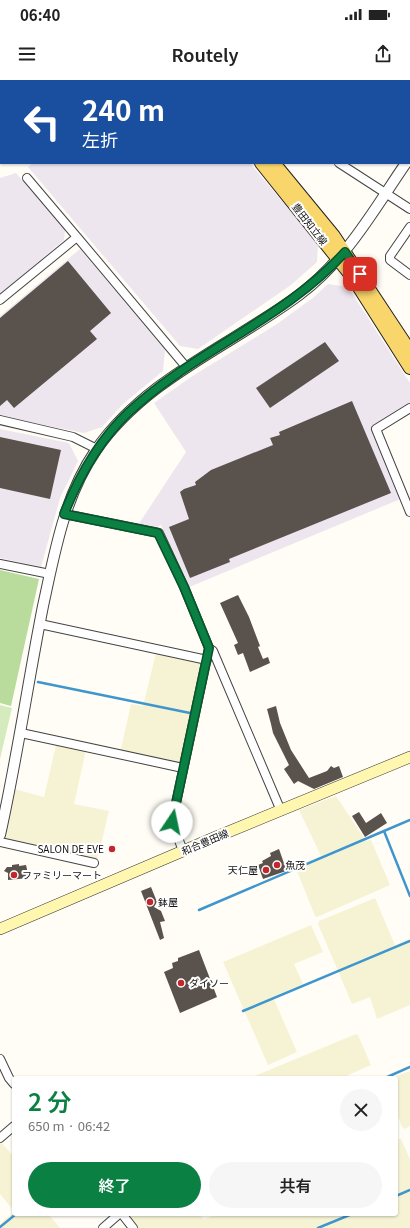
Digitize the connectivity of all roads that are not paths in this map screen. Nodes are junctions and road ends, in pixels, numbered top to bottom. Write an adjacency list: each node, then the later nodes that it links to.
1 (262, 164): 10 (main road, 豊田知立線)
2 (275, 164): 10 (main road, 豊田知立線)
3 (342, 164): 6 (street)
4 (405, 164): 6 (street)
5 (27, 178): 9 (street)
6 (385, 193): 7 (street); 10 (street)
7 (410, 209)
8 (410, 227): 11 (street)
9 (77, 237): 12 (street); 14 (street)
10 (342, 256): 13 (main road, 豊田知立線); 14 (street); 15 (main road, 豊田知立線)
11 (410, 275)
12 (0, 300)
13 (410, 351)
14 (186, 368): 18 (street)
15 (410, 368)
16 (410, 408): 19 (street)
17 (0, 420): 18 (street)
18 (97, 449): 20 (street)
19 (410, 512)
20 (64, 514): 22 (street); 24 (street)
21 (0, 564): 22 (street)
22 (50, 574): 23 (street)
23 (40, 624): 25 (street); 26 (street)
24 (209, 648): 25 (street); 30 (street)
25 (207, 660): 28 (street)
26 (21, 733): 28 (street); 29 (street)
27 (410, 757): 30 (main road, 和合豊田線)
28 (183, 768): 33 (street)
29 (3, 803): 31 (street)
30 (281, 811): 33 (main road, 和合豊田線)
31 (0, 835)
32 (0, 842): 34 (street)
33 (183, 851): 35 (main road, 和合豊田線)
34 (94, 863)
35 (0, 929)
36 (0, 1059): 37 (street)
37 (12, 1082)
38 (12, 1128): 39 (street)
39 (0, 1138)
40 (118, 1216): 42 (street)
41 (122, 1216): 43 (street)
42 (103, 1228)
43 (133, 1228)

